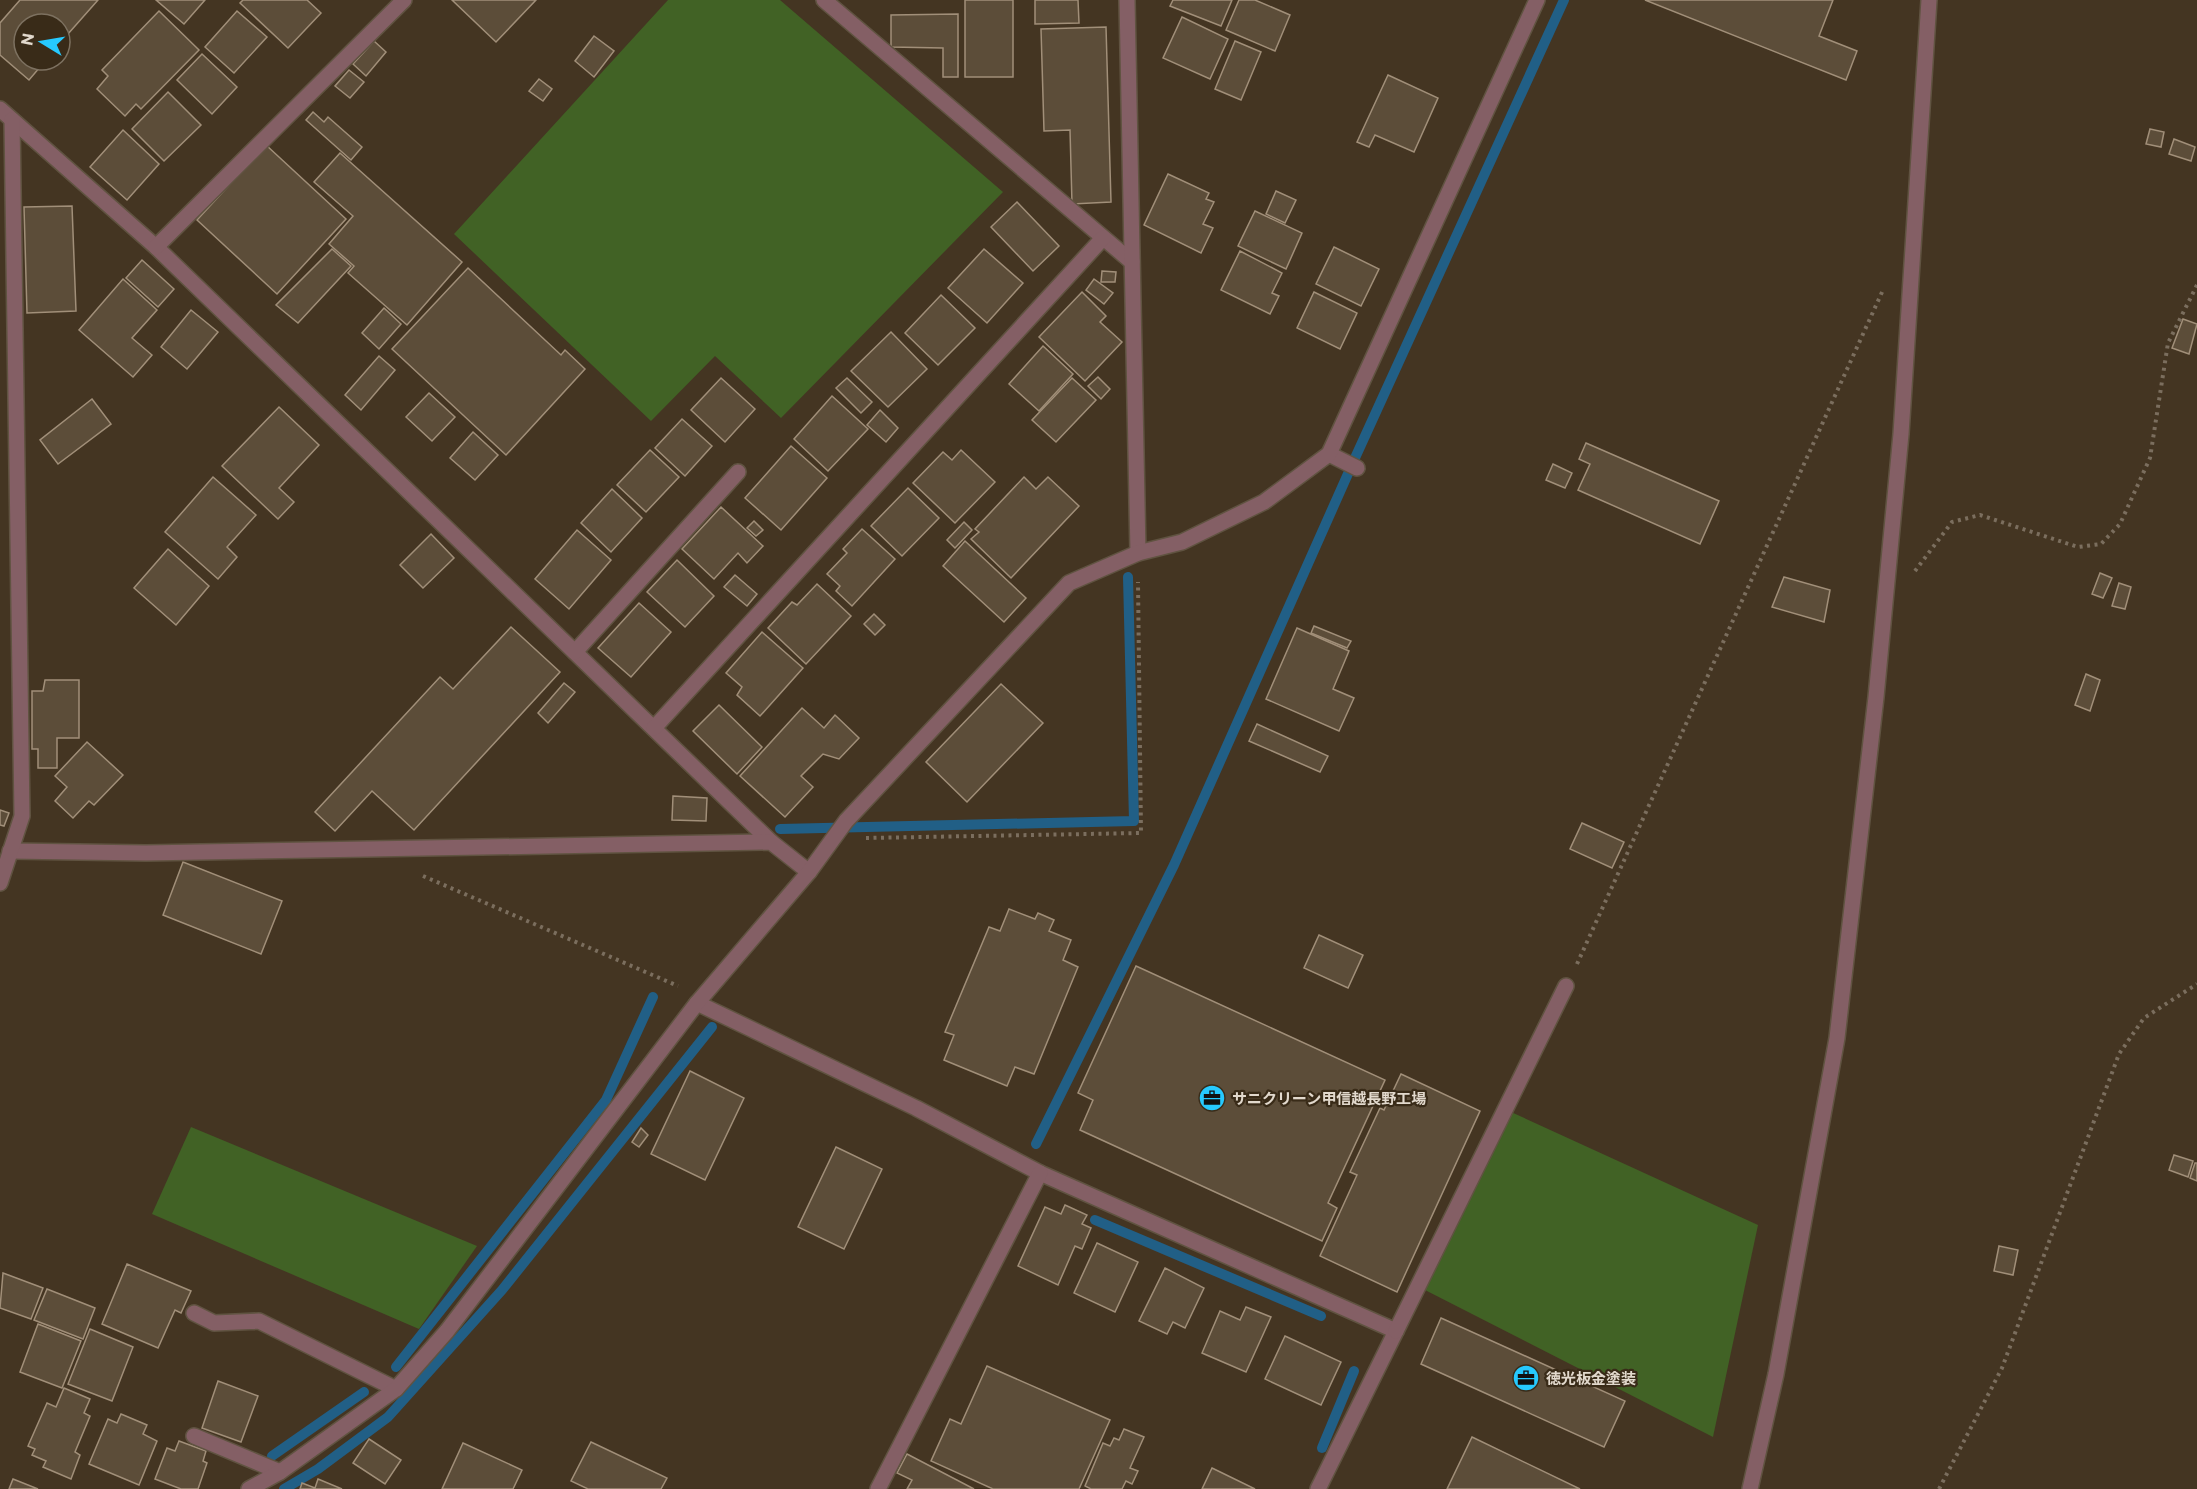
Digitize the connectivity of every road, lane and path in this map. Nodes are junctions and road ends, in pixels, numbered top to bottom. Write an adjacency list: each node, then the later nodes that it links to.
1 (404, 0): 9 (street)
2 (824, 0): 8 (street)
3 (1126, 0): 10 (street)
4 (1537, 0): 13 (street)
5 (1929, 0): 38 (street)
6 (0, 109): 7 (street)
7 (12, 120): 9 (street); 22 (street)
8 (1103, 238): 10 (street); 19 (street)
9 (156, 248): 18 (street)
10 (1132, 262): 16 (street)
11 (2197, 285): 17 (path)
12 (1885, 286): 27 (path)
13 (1329, 454): 14 (street); 16 (street)
14 (1357, 468)
15 (738, 472): 18 (street)
16 (1138, 553): 20 (street); 20 (path)
17 (1914, 573)
18 (574, 652): 19 (street)
19 (654, 728): 21 (street)
20 (835, 839): 24 (street)
21 (771, 842): 22 (street); 24 (street)
22 (8, 843): 25 (street)
23 (413, 872): 28 (path)
24 (808, 872): 28 (street)
25 (0, 884)
26 (2197, 984): 39 (path)
27 (1566, 986): 31 (street)
28 (699, 1000): 29 (street); 32 (street)
29 (1040, 1173): 31 (street); 36 (street)
30 (194, 1313): 32 (street)
31 (1396, 1331): 37 (street)
32 (396, 1389): 34 (street)
33 (194, 1436): 34 (street)
34 (280, 1472): 35 (street)
35 (249, 1489)
36 (878, 1489)
37 (1318, 1489)
38 (1750, 1489)
39 (1939, 1489)

